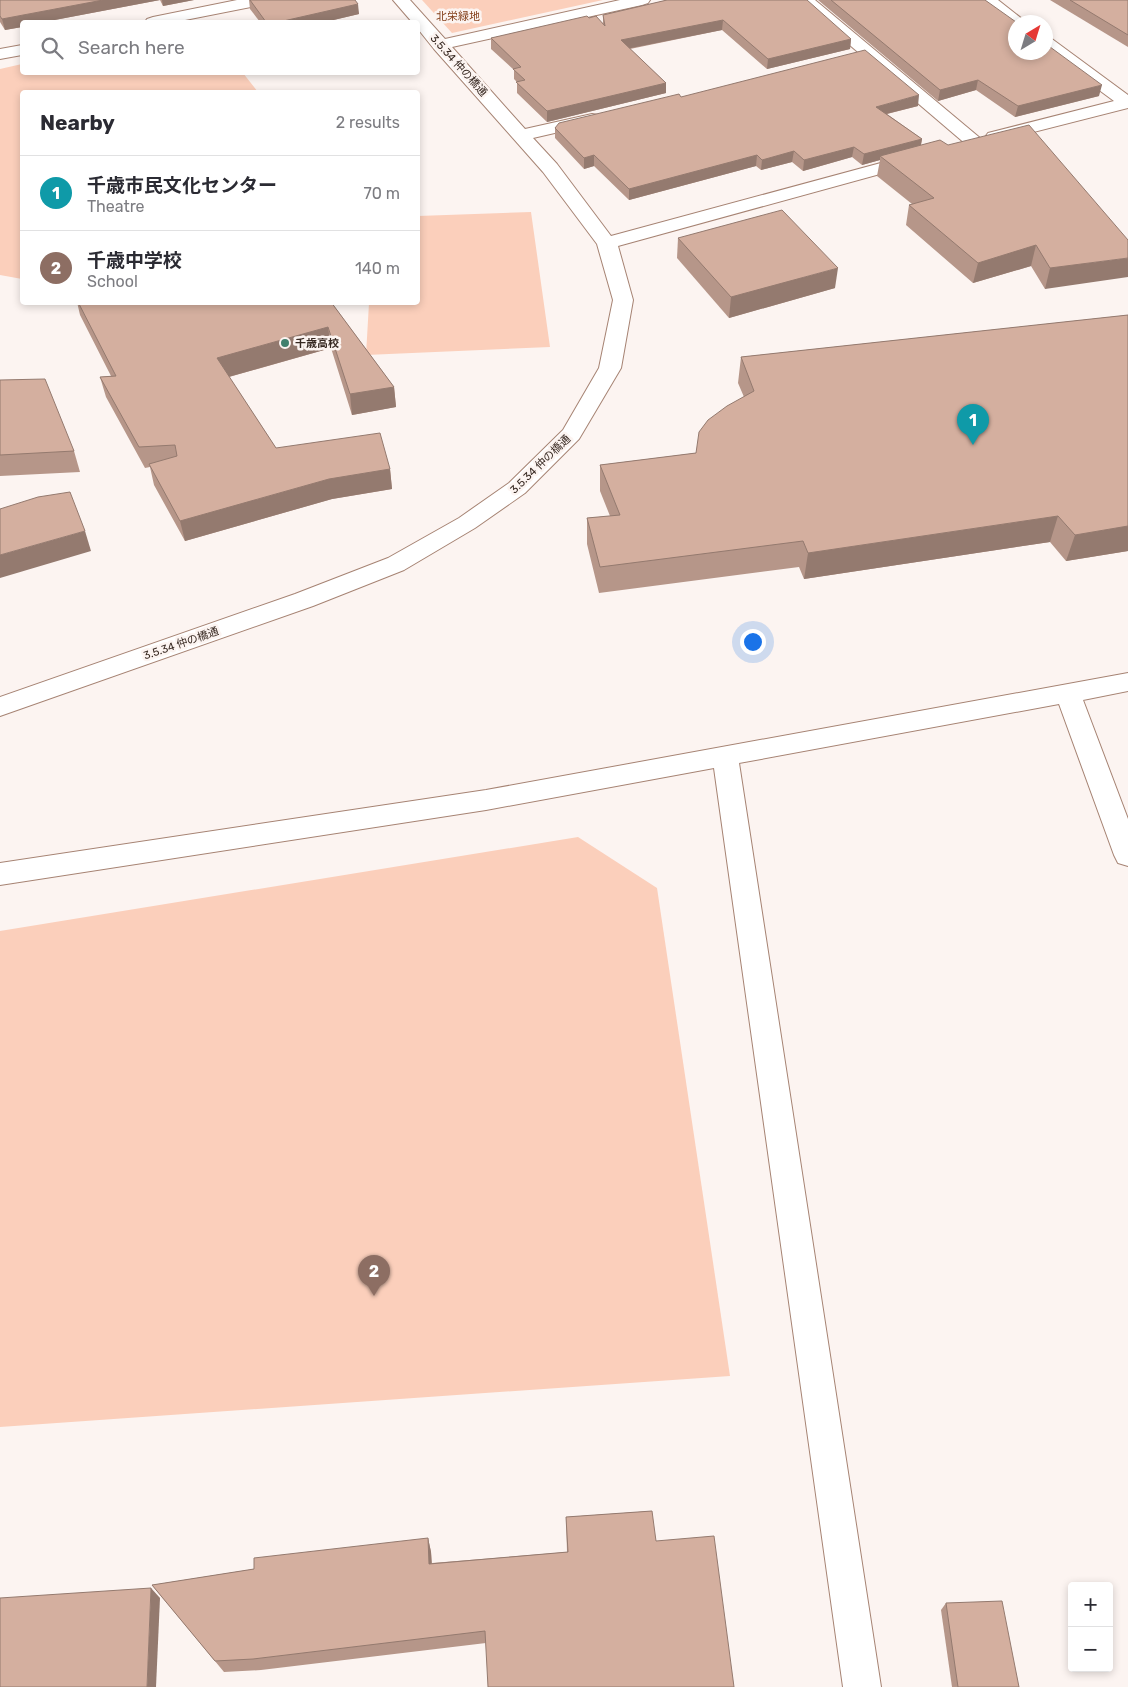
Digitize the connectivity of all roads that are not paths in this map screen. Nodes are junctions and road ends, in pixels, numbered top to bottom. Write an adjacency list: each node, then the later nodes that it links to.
1 (261, 0): 7 (street)
2 (401, 0): 8 (street, 3.5.34 仲の橋通)
3 (642, 0): 10 (street)
4 (805, 0): 13 (street)
5 (988, 0): 6 (street)
6 (1008, 15)
7 (163, 20)
8 (418, 20)
9 (420, 22): 10 (street, 3.5.34 仲の橋通)
10 (440, 45): 18 (street, 3.5.34 仲の橋通)
11 (1053, 48): 16 (street)
12 (20, 50): 14 (street)
13 (868, 52): 15 (street); 19 (street)
14 (0, 54)
15 (848, 57)
16 (1127, 103): 19 (street)
17 (608, 115): 18 (street)
18 (521, 135): 22 (street, 3.5.34 仲の橋通)
19 (974, 142): 20 (street)
20 (955, 147)
21 (927, 155): 22 (street)
22 (607, 243): 25 (street, 3.5.34 仲の橋通)
23 (1128, 682): 24 (street)
24 (1068, 694): 26 (street); 27 (street)
25 (0, 707)
26 (725, 755): 28 (street); 29 (street)
27 (1128, 855)
28 (0, 874)
29 (862, 1687)

